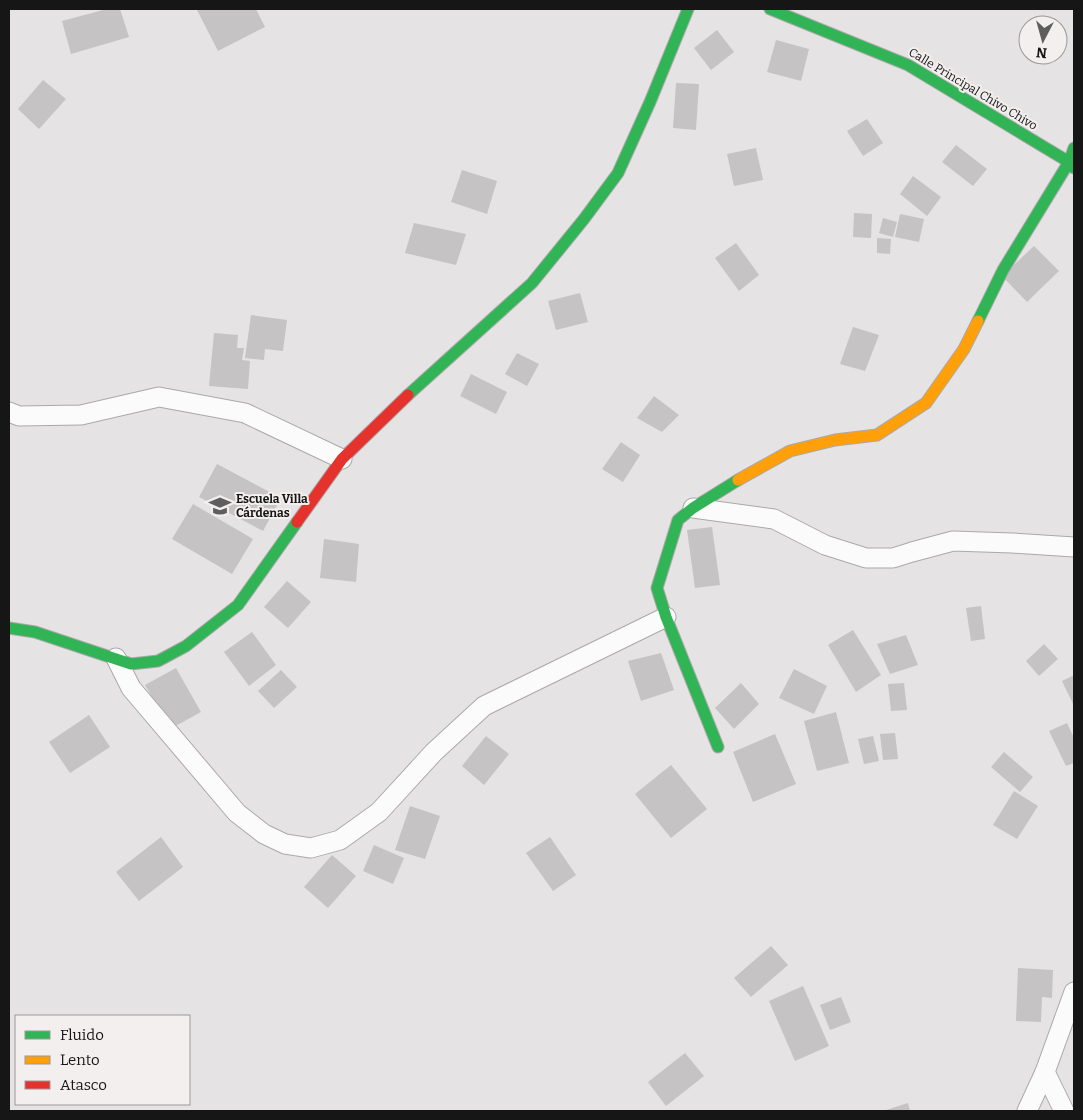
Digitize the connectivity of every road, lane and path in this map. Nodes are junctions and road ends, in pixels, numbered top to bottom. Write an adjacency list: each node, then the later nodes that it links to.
1 (688, 9): 6 (street)
2 (770, 9): 4 (street, Calle Principal Chivo Chivo)
3 (1074, 148): 4 (street)
4 (1071, 165): 7 (street)
5 (9, 412): 6 (street)
6 (342, 459): 11 (street)
7 (693, 508): 8 (street); 9 (street)
8 (1074, 547)
9 (666, 617): 11 (street); 12 (street)
10 (9, 628): 11 (street)
11 (116, 658)
12 (718, 746)
13 (1074, 992): 14 (street)
14 (1045, 1072): 15 (street); 16 (street)
15 (1027, 1111)
16 (1064, 1111)

